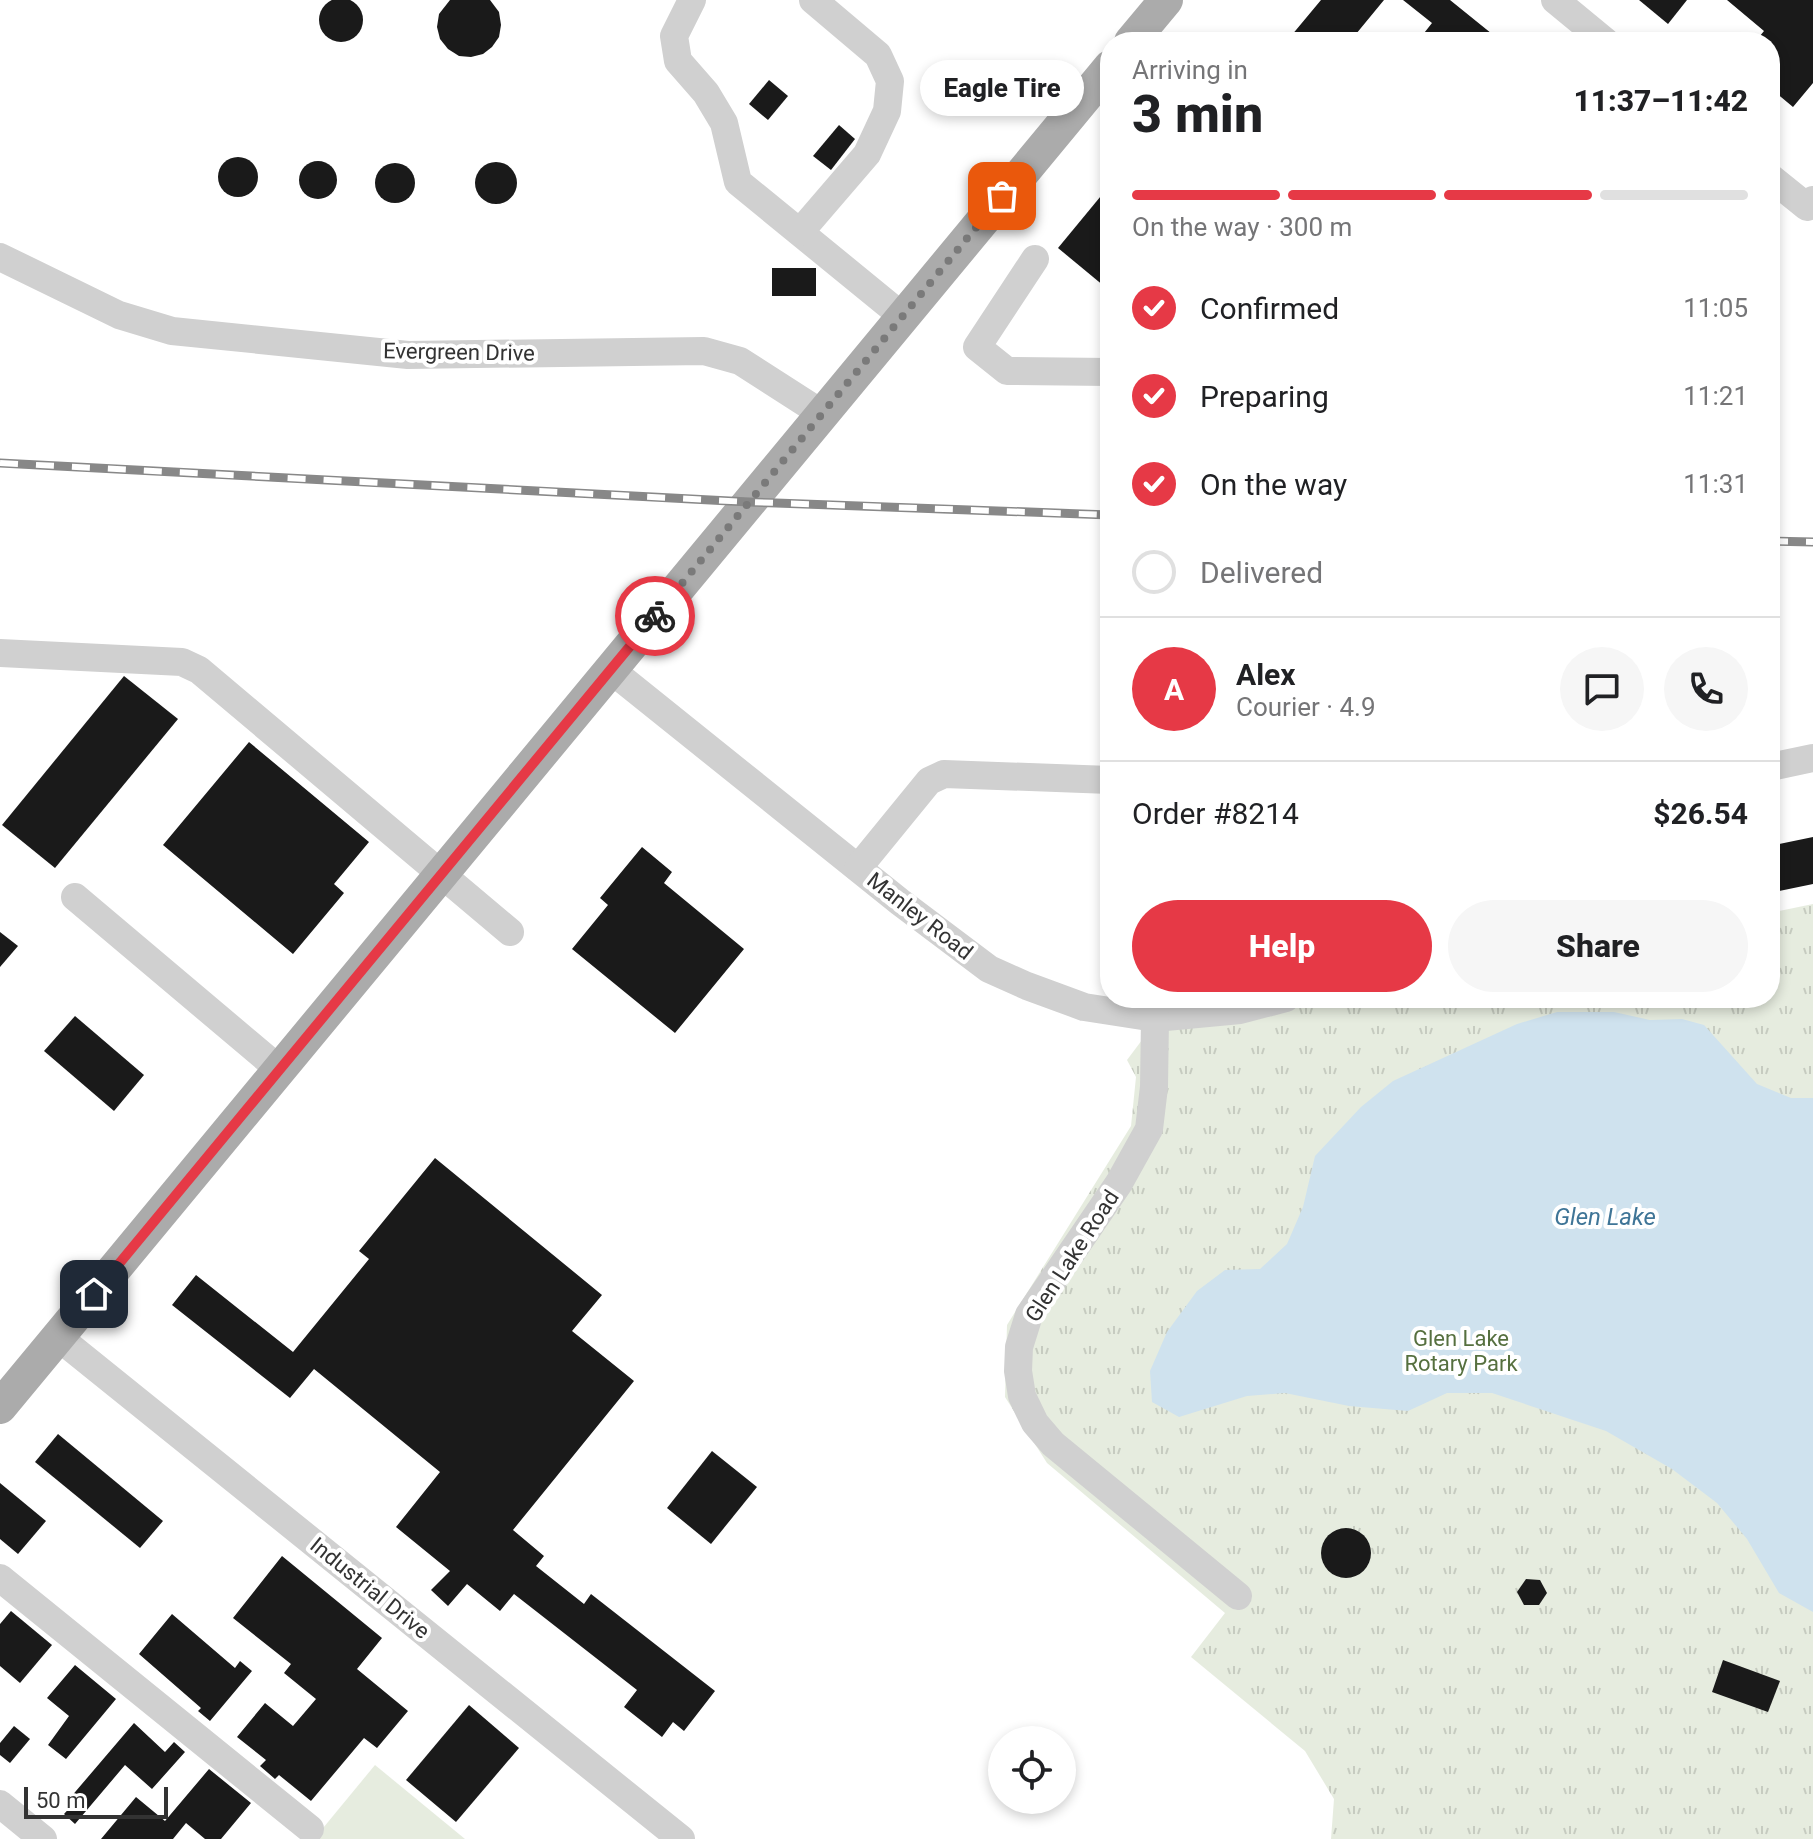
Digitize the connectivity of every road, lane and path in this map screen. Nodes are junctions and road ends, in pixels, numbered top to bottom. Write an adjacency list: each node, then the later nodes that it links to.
1 (692, 0): 10 (street)
2 (813, 0): 10 (street)
3 (1166, 0): 5 (main road)
4 (1555, 0): 6 (street)
5 (1139, 32)
6 (1594, 32)
7 (1100, 79): 13 (main road)
8 (1780, 184): 9 (street)
9 (1810, 204)
10 (800, 232): 13 (street)
11 (0, 257): 15 (street, Evergreen Drive)
12 (1035, 259): 14 (street)
13 (902, 316): 15 (main road)
14 (1100, 372)
15 (821, 413): 17 (main road)
16 (0, 653): 22 (street)
17 (611, 670): 21 (street, Manley Road); 22 (main road)
18 (1813, 758): 19 (street)
19 (1780, 765)
20 (1100, 780): 21 (street)
21 (858, 868): 26 (street, Manley Road)
22 (442, 873): 24 (street); 27 (main road)
23 (75, 897): 27 (street)
24 (510, 932)
25 (1248, 1008): 26 (street, Manley Road)
26 (1155, 1018): 31 (street, Glen Lake Road)
27 (280, 1070): 28 (main road)
28 (58, 1337): 29 (main road); 35 (street, Industrial Drive)
29 (0, 1407)
30 (0, 1578): 33 (street)
31 (1238, 1596)
32 (0, 1804): 34 (street)
33 (310, 1829)
34 (43, 1839)
35 (681, 1839)

